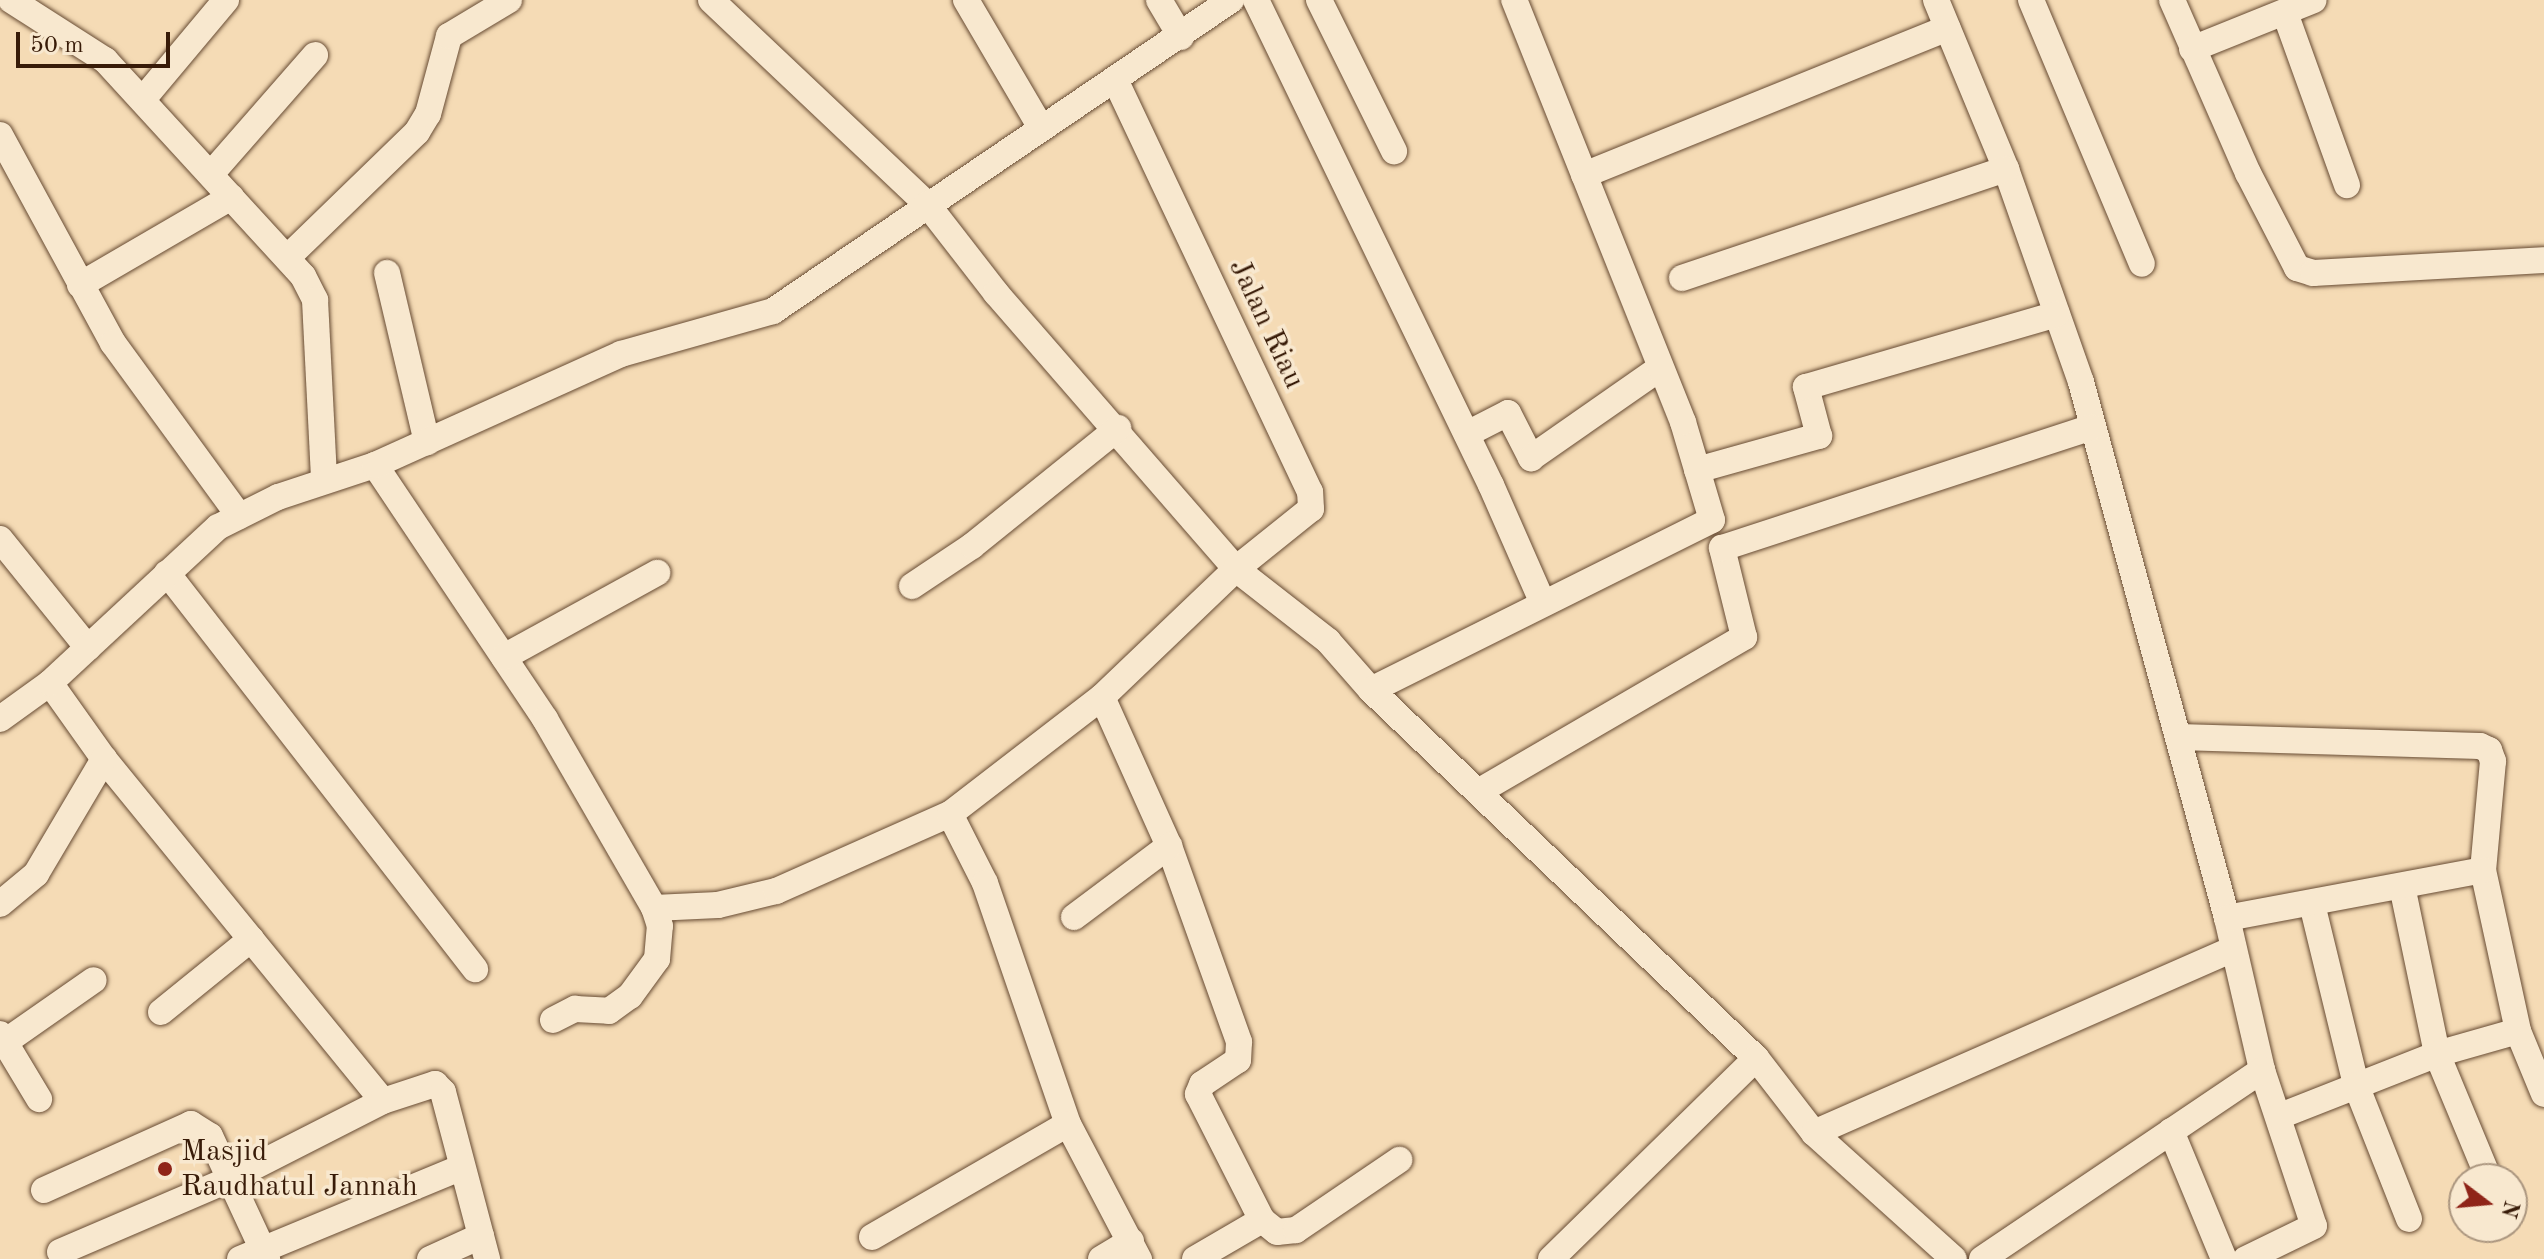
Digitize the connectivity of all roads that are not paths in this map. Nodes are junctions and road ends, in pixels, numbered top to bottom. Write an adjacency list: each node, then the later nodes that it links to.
1 (11, 0): 21 (street)
2 (226, 0): 21 (street)
3 (509, 0): 31 (street)
4 (711, 0): 30 (street)
5 (966, 0): 22 (street)
6 (1159, 0): 17 (street)
7 (1231, 0): 17 (street)
8 (1256, 0): 41 (street)
9 (1319, 0): 24 (street)
10 (1514, 0): 27 (street)
11 (1936, 0): 16 (street)
12 (2031, 0): 33 (street)
13 (2172, 0): 18 (street)
14 (2314, 0): 15 (street)
15 (2285, 13): 18 (street); 28 (street)
16 (1947, 28): 25 (street); 27 (street)
17 (1181, 37): 20 (street)
18 (2192, 49): 32 (street)
19 (315, 55): 26 (street)
20 (1115, 80): 22 (street); 50 (street, Jalan Riau)
21 (144, 98): 26 (street)
22 (1040, 126): 30 (street)
23 (0, 135): 36 (street)
24 (1394, 151)
25 (2006, 169): 35 (street); 37 (street)
26 (211, 174): 29 (street)
27 (1584, 175): 38 (street)
28 (2347, 185)
29 (231, 197): 31 (street); 36 (street)
30 (927, 204): 40 (street); 42 (street)
31 (287, 258): 45 (street)
32 (2544, 260)
33 (2142, 264)
34 (387, 273): 42 (street)
35 (1682, 278)
36 (80, 285): 46 (street)
37 (2057, 314): 39 (street); 44 (street)
38 (1660, 368): 41 (street); 44 (street)
39 (2092, 427): 49 (street); 61 (street)
40 (1118, 428): 50 (street); 53 (street)
41 (1467, 434): 54 (street)
42 (427, 442): 43 (street)
43 (375, 465): 45 (street); 56 (street)
44 (1697, 470): 47 (street)
45 (324, 478): 46 (street)
46 (239, 516): 51 (street)
47 (1712, 520): 49 (street); 54 (street)
48 (0, 539): 55 (street)
49 (1722, 548): 63 (street)
50 (1236, 569): 58 (street); 59 (street, Jalan Riau)
51 (167, 573): 55 (street); 75 (street)
52 (657, 573): 56 (street)
53 (912, 586)
54 (1542, 601): 58 (street)
55 (88, 648): 57 (street)
56 (504, 657): 70 (street)
57 (50, 683): 60 (street); 62 (street)
58 (1371, 690): 63 (street)
59 (1102, 697): 64 (street, Jalan Riau); 65 (street)
60 (0, 719)
61 (2179, 737): 66 (street); 72 (street)
62 (104, 759): 68 (street); 73 (street)
63 (1478, 792): 82 (street)
64 (950, 814): 70 (street, Jalan Riau); 89 (street)
65 (1169, 846): 71 (street); 98 (street)
66 (2483, 870): 67 (street); 79 (street)
67 (2402, 886): 69 (street); 81 (street)
68 (0, 904)
69 (2312, 904): 72 (street); 84 (street)
70 (654, 908): 78 (street)
71 (1074, 917)
72 (2227, 918): 74 (street)
73 (251, 939): 77 (street); 87 (street)
74 (2233, 949): 83 (street); 91 (street)
75 (475, 969)
76 (94, 980): 80 (street)
77 (161, 1012)
78 (553, 1020)
79 (2518, 1031): 81 (street); 85 (street)
80 (2, 1038): 86 (street)
81 (2437, 1054): 84 (street); 93 (street)
82 (1756, 1058): 91 (street); 107 (street)
83 (2262, 1070): 88 (street); 90 (street)
84 (2356, 1085): 88 (street); 97 (street)
85 (2544, 1094)
86 (39, 1099)
87 (383, 1101): 94 (street); 95 (street)
88 (2280, 1116): 111 (street)
89 (1068, 1124): 99 (street); 101 (street)
90 (2171, 1131): 109 (street); 110 (street)
91 (1814, 1133): 108 (street)
92 (1399, 1160): 98 (street)
93 (2482, 1163)
94 (462, 1167): 100 (street); 103 (street)
95 (228, 1180): 96 (street); 102 (street); 103 (street)
96 (44, 1190)
97 (2409, 1219)
98 (1262, 1220): 106 (street)
99 (872, 1237)
100 (484, 1247): 104 (street)
101 (1135, 1250): 105 (street)
102 (60, 1252)
103 (256, 1256)
104 (430, 1259)
105 (1101, 1259)
106 (1195, 1259)
107 (1551, 1259)
108 (1954, 1259)
109 (1982, 1259)
110 (2224, 1259)
111 (2246, 1259)

